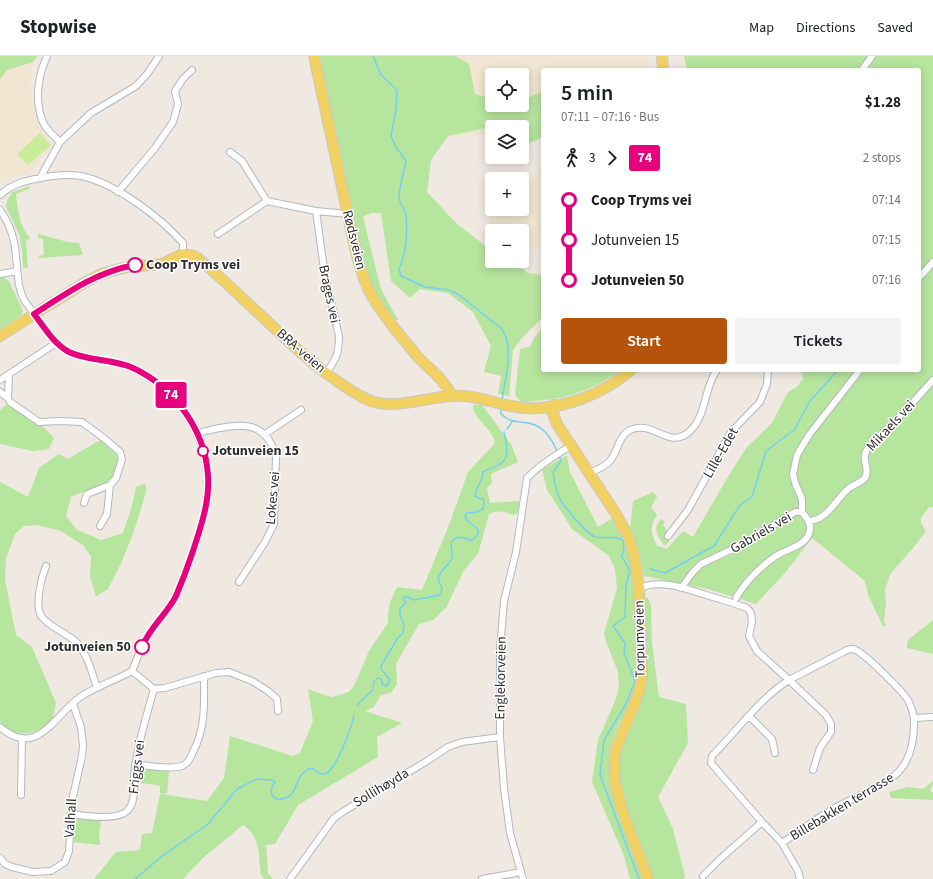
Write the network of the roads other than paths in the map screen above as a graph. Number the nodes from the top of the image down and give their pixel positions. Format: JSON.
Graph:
{"nodes":[{"id":1,"x":47,"y":56,"type":"edge"},
{"id":2,"x":159,"y":56,"type":"edge"},
{"id":3,"x":314,"y":56,"type":"edge"},
{"id":4,"x":659,"y":56,"type":"edge"},
{"id":5,"x":662,"y":56,"type":"edge"},
{"id":6,"x":872,"y":56,"type":"edge"},
{"id":7,"x":660,"y":68,"type":"edge"},
{"id":8,"x":663,"y":68,"type":"edge"},
{"id":9,"x":863,"y":68,"type":"edge"},
{"id":10,"x":192,"y":70,"type":"dead end"},
{"id":11,"x":60,"y":142,"type":"junction"},
{"id":12,"x":230,"y":152,"type":"dead end"},
{"id":13,"x":40,"y":178,"type":"junction"},
{"id":14,"x":118,"y":192,"type":"junction"},
{"id":15,"x":0,"y":195,"type":"edge"},
{"id":16,"x":268,"y":201,"type":"junction"},
{"id":17,"x":0,"y":210,"type":"edge"},
{"id":18,"x":316,"y":211,"type":"junction"},
{"id":19,"x":348,"y":214,"type":"junction"},
{"id":20,"x":218,"y":234,"type":"dead end"},
{"id":21,"x":183,"y":254,"type":"junction"},
{"id":22,"x":933,"y":262,"type":"edge"},
{"id":23,"x":17,"y":271,"type":"junction"},
{"id":24,"x":0,"y":274,"type":"edge"},
{"id":25,"x":921,"y":276,"type":"edge"},
{"id":26,"x":34,"y":314,"type":"junction"},
{"id":27,"x":0,"y":336,"type":"edge"},
{"id":28,"x":56,"y":343,"type":"junction"},
{"id":29,"x":628,"y":372,"type":"edge"},
{"id":30,"x":716,"y":372,"type":"edge"},
{"id":31,"x":768,"y":372,"type":"edge"},
{"id":32,"x":858,"y":372,"type":"edge"},
{"id":33,"x":326,"y":373,"type":"junction"},
{"id":34,"x":9,"y":374,"type":"junction"},
{"id":35,"x":0,"y":380,"type":"edge"},
{"id":36,"x":933,"y":380,"type":"edge"},
{"id":37,"x":0,"y":392,"type":"edge"},
{"id":38,"x":452,"y":396,"type":"junction"},
{"id":39,"x":8,"y":398,"type":"junction"},
{"id":40,"x":554,"y":405,"type":"junction"},
{"id":41,"x":301,"y":410,"type":"dead end"},
{"id":42,"x":197,"y":433,"type":"junction"},
{"id":43,"x":264,"y":434,"type":"junction"},
{"id":44,"x":567,"y":448,"type":"junction"},
{"id":45,"x":589,"y":473,"type":"junction"},
{"id":46,"x":110,"y":485,"type":"junction"},
{"id":47,"x":84,"y":503,"type":"dead end"},
{"id":48,"x":802,"y":512,"type":"junction"},
{"id":49,"x":810,"y":521,"type":"junction"},
{"id":50,"x":100,"y":526,"type":"dead end"},
{"id":51,"x":668,"y":536,"type":"dead end"},
{"id":52,"x":46,"y":566,"type":"dead end"},
{"id":53,"x":239,"y":582,"type":"dead end"},
{"id":54,"x":639,"y":588,"type":"junction"},
{"id":55,"x":681,"y":588,"type":"junction"},
{"id":56,"x":736,"y":598,"type":"dead end"},
{"id":57,"x":132,"y":671,"type":"junction"},
{"id":58,"x":204,"y":676,"type":"junction"},
{"id":59,"x":789,"y":680,"type":"junction"},
{"id":60,"x":97,"y":688,"type":"junction"},
{"id":61,"x":154,"y":689,"type":"junction"},
{"id":62,"x":73,"y":704,"type":"junction"},
{"id":63,"x":278,"y":711,"type":"dead end"},
{"id":64,"x":749,"y":716,"type":"junction"},
{"id":65,"x":933,"y":717,"type":"edge"},
{"id":66,"x":914,"y":718,"type":"junction"},
{"id":67,"x":0,"y":727,"type":"edge"},
{"id":68,"x":500,"y":737,"type":"junction"},
{"id":69,"x":22,"y":738,"type":"junction"},
{"id":70,"x":775,"y":753,"type":"dead end"},
{"id":71,"x":135,"y":764,"type":"junction"},
{"id":72,"x":813,"y":770,"type":"dead end"},
{"id":73,"x":21,"y":795,"type":"dead end"},
{"id":74,"x":71,"y":814,"type":"junction"},
{"id":75,"x":762,"y":822,"type":"junction"},
{"id":76,"x":782,"y":843,"type":"junction"},
{"id":77,"x":0,"y":858,"type":"edge"},
{"id":78,"x":521,"y":872,"type":"junction"},
{"id":79,"x":703,"y":876,"type":"dead end"},
{"id":80,"x":290,"y":879,"type":"edge"},
{"id":81,"x":482,"y":879,"type":"edge"},
{"id":82,"x":523,"y":879,"type":"edge"},
{"id":83,"x":648,"y":879,"type":"edge"},
{"id":84,"x":800,"y":879,"type":"edge"}],
"edges":[{"from":1,"to":11,"type":"street"},
{"from":2,"to":11,"type":"street"},
{"from":3,"to":19,"type":"main road","name":"Rødsveien"},
{"from":4,"to":7,"type":"main road"},
{"from":5,"to":8,"type":"main road"},
{"from":6,"to":9,"type":"street"},
{"from":10,"to":14,"type":"street"},
{"from":11,"to":13,"type":"street"},
{"from":12,"to":16,"type":"street"},
{"from":13,"to":14,"type":"street"},
{"from":13,"to":15,"type":"street"},
{"from":14,"to":21,"type":"street"},
{"from":16,"to":18,"type":"street"},
{"from":16,"to":20,"type":"street"},
{"from":17,"to":23,"type":"street"},
{"from":18,"to":19,"type":"street"},
{"from":18,"to":33,"type":"street","name":"Brages vei"},
{"from":19,"to":38,"type":"main road","name":"Rødsveien"},
{"from":21,"to":26,"type":"main road"},
{"from":21,"to":33,"type":"main road","name":"BRA-veien"},
{"from":22,"to":25,"type":"street"},
{"from":23,"to":24,"type":"street"},
{"from":23,"to":26,"type":"street"},
{"from":26,"to":27,"type":"main road"},
{"from":26,"to":28,"type":"street"},
{"from":28,"to":34,"type":"street"},
{"from":28,"to":42,"type":"street"},
{"from":29,"to":40,"type":"main road","name":"BRA-veien"},
{"from":30,"to":45,"type":"street"},
{"from":31,"to":51,"type":"street","name":"Lille-Edet"},
{"from":32,"to":48,"type":"street"},
{"from":33,"to":38,"type":"main road","name":"BRA-veien"},
{"from":34,"to":35,"type":"street"},
{"from":34,"to":39,"type":"street"},
{"from":36,"to":49,"type":"street","name":"Mikaels vei"},
{"from":37,"to":39,"type":"street"},
{"from":38,"to":40,"type":"main road","name":"BRA-veien"},
{"from":39,"to":46,"type":"street"},
{"from":40,"to":44,"type":"main road","name":"Torpumveien"},
{"from":41,"to":43,"type":"street"},
{"from":42,"to":43,"type":"street"},
{"from":42,"to":57,"type":"street"},
{"from":43,"to":53,"type":"street","name":"Lokes vei"},
{"from":44,"to":45,"type":"main road","name":"Torpumveien"},
{"from":44,"to":68,"type":"street","name":"Englekorveien"},
{"from":45,"to":54,"type":"main road","name":"Torpumveien"},
{"from":46,"to":47,"type":"street"},
{"from":46,"to":50,"type":"street"},
{"from":48,"to":49,"type":"street","name":"Gabriels vei"},
{"from":48,"to":55,"type":"street","name":"Gabriels vei"},
{"from":49,"to":56,"type":"street","name":"Gabriels vei"},
{"from":52,"to":60,"type":"street"},
{"from":54,"to":55,"type":"street"},
{"from":54,"to":83,"type":"main road","name":"Torpumveien"},
{"from":55,"to":59,"type":"street"},
{"from":57,"to":60,"type":"street"},
{"from":57,"to":61,"type":"street"},
{"from":58,"to":61,"type":"street"},
{"from":58,"to":63,"type":"street"},
{"from":58,"to":71,"type":"street"},
{"from":59,"to":64,"type":"street","name":"Billebakken terrasse"},
{"from":59,"to":66,"type":"street","name":"Billebakken terrasse"},
{"from":59,"to":72,"type":"street"},
{"from":60,"to":62,"type":"street"},
{"from":61,"to":71,"type":"street","name":"Friggs vei"},
{"from":62,"to":69,"type":"street"},
{"from":62,"to":74,"type":"street","name":"Valhall"},
{"from":64,"to":70,"type":"street"},
{"from":64,"to":75,"type":"street","name":"Billebakken terrasse"},
{"from":65,"to":66,"type":"street"},
{"from":66,"to":76,"type":"street","name":"Billebakken terrasse"},
{"from":67,"to":69,"type":"street"},
{"from":68,"to":78,"type":"street","name":"Englekorveien"},
{"from":68,"to":80,"type":"street","name":"Sollihøyda"},
{"from":69,"to":73,"type":"street"},
{"from":71,"to":74,"type":"street","name":"Friggs vei"},
{"from":74,"to":77,"type":"street","name":"Valhall"},
{"from":75,"to":76,"type":"street","name":"Billebakken terrasse"},
{"from":75,"to":79,"type":"street"},
{"from":76,"to":84,"type":"street"},
{"from":78,"to":81,"type":"street"},
{"from":78,"to":82,"type":"street","name":"Englekorveien"}]}
